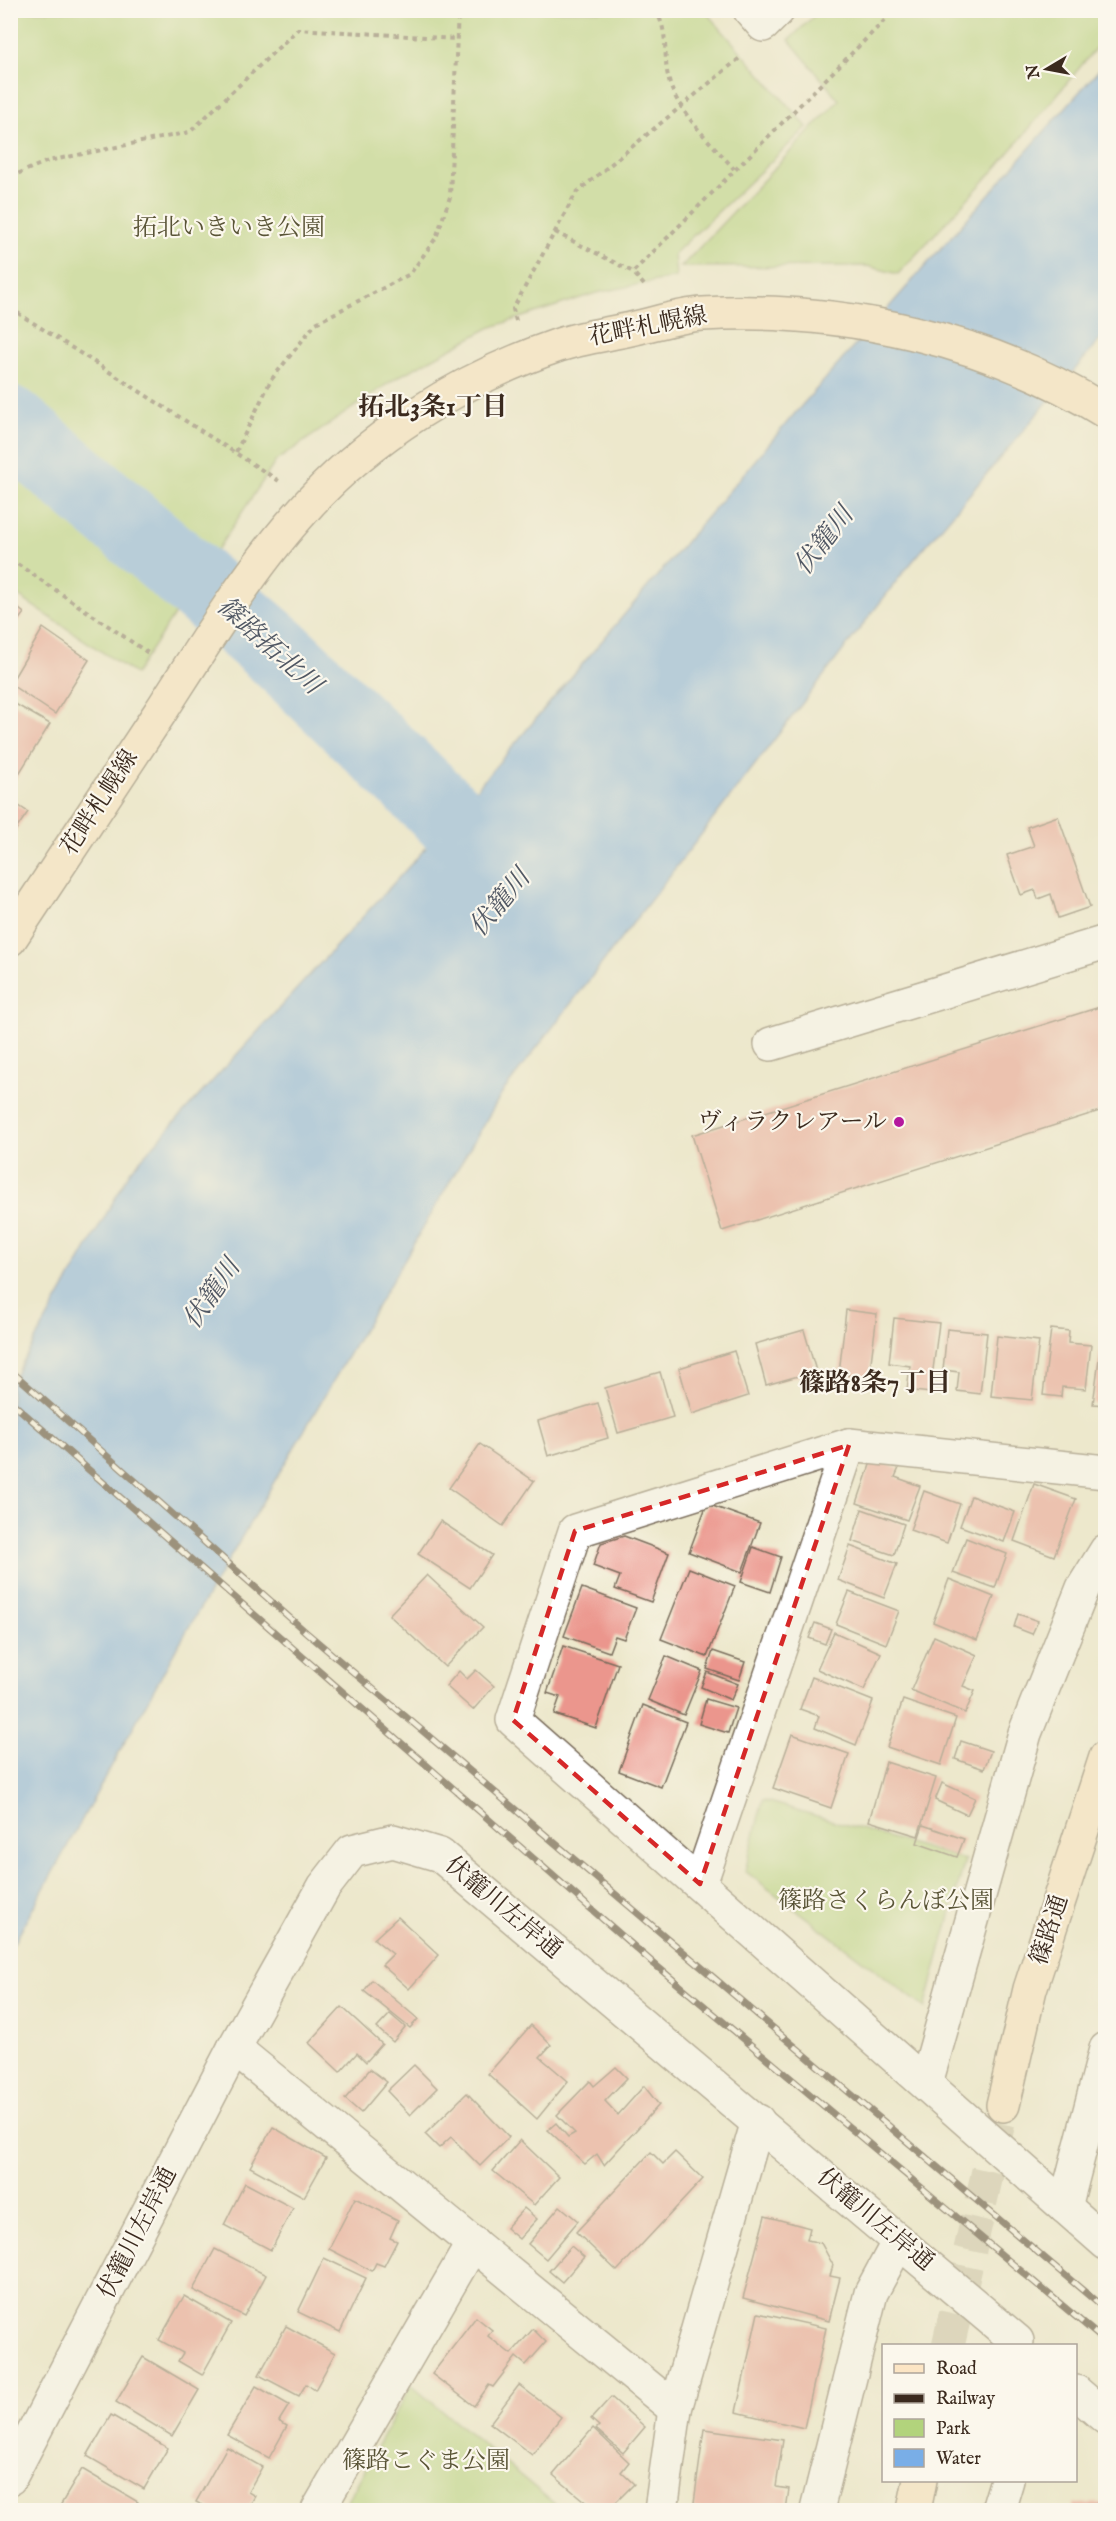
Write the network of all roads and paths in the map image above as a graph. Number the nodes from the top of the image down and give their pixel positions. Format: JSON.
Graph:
{"nodes":[{"id":1,"x":458,"y":10,"type":"edge"},
{"id":2,"x":655,"y":10,"type":"edge"},
{"id":3,"x":750,"y":10,"type":"edge"},
{"id":4,"x":778,"y":10,"type":"edge"},
{"id":5,"x":895,"y":10,"type":"edge"},
{"id":6,"x":457,"y":39,"type":"junction"},
{"id":7,"x":742,"y":56,"type":"dead end"},
{"id":8,"x":682,"y":108,"type":"junction"},
{"id":9,"x":734,"y":170,"type":"junction"},
{"id":10,"x":10,"y":177,"type":"edge"},
{"id":11,"x":555,"y":232,"type":"junction"},
{"id":12,"x":633,"y":272,"type":"junction"},
{"id":13,"x":650,"y":293,"type":"dead end"},
{"id":14,"x":10,"y":308,"type":"edge"},
{"id":15,"x":518,"y":328,"type":"dead end"},
{"id":16,"x":1106,"y":412,"type":"edge"},
{"id":17,"x":236,"y":452,"type":"junction"},
{"id":18,"x":298,"y":515,"type":"junction"},
{"id":19,"x":10,"y":559,"type":"edge"},
{"id":20,"x":174,"y":665,"type":"junction"},
{"id":21,"x":10,"y":939,"type":"edge"},
{"id":22,"x":1106,"y":942,"type":"edge"},
{"id":23,"x":771,"y":1044,"type":"dead end"},
{"id":24,"x":849,"y":1445,"type":"junction"},
{"id":25,"x":1106,"y":1472,"type":"edge"},
{"id":26,"x":1106,"y":1551,"type":"edge"},
{"id":27,"x":1106,"y":1757,"type":"edge"},
{"id":28,"x":700,"y":1884,"type":"junction"},
{"id":29,"x":234,"y":2048,"type":"junction"},
{"id":30,"x":1106,"y":2049,"type":"edge"},
{"id":31,"x":926,"y":2083,"type":"junction"},
{"id":32,"x":1003,"y":2105,"type":"tunnel mouth"},
{"id":33,"x":758,"y":2121,"type":"junction"},
{"id":34,"x":1065,"y":2207,"type":"junction"},
{"id":35,"x":899,"y":2241,"type":"junction"},
{"id":36,"x":1106,"y":2242,"type":"edge"},
{"id":37,"x":473,"y":2243,"type":"junction"},
{"id":38,"x":1020,"y":2343,"type":"edge"},
{"id":39,"x":1077,"y":2392,"type":"edge"},
{"id":40,"x":675,"y":2409,"type":"junction"},
{"id":41,"x":1106,"y":2418,"type":"edge"},
{"id":42,"x":10,"y":2478,"type":"edge"},
{"id":43,"x":920,"y":2482,"type":"edge"},
{"id":44,"x":1007,"y":2482,"type":"edge"},
{"id":45,"x":318,"y":2511,"type":"edge"},
{"id":46,"x":661,"y":2511,"type":"edge"},
{"id":47,"x":817,"y":2511,"type":"edge"},
{"id":48,"x":914,"y":2511,"type":"edge"},
{"id":49,"x":998,"y":2511,"type":"edge"}],
"edges":[{"from":1,"to":6,"type":"path"},
{"from":2,"to":8,"type":"path"},
{"from":3,"to":4,"type":"street"},
{"from":5,"to":9,"type":"path"},
{"from":6,"to":10,"type":"path"},
{"from":6,"to":17,"type":"path"},
{"from":7,"to":8,"type":"path"},
{"from":8,"to":9,"type":"path"},
{"from":8,"to":11,"type":"path"},
{"from":9,"to":12,"type":"path"},
{"from":11,"to":12,"type":"path"},
{"from":11,"to":15,"type":"path"},
{"from":12,"to":13,"type":"path"},
{"from":14,"to":17,"type":"path"},
{"from":16,"to":18,"type":"main road","name":"花畔札幌線"},
{"from":17,"to":18,"type":"path"},
{"from":18,"to":20,"type":"main road","name":"花畔札幌線"},
{"from":19,"to":20,"type":"path"},
{"from":20,"to":21,"type":"main road","name":"花畔札幌線"},
{"from":22,"to":23,"type":"street"},
{"from":24,"to":25,"type":"street"},
{"from":24,"to":28,"type":"street"},
{"from":24,"to":28,"type":"street"},
{"from":26,"to":31,"type":"street"},
{"from":27,"to":32,"type":"main road","name":"篠路通"},
{"from":28,"to":31,"type":"street"},
{"from":29,"to":33,"type":"street","name":"伏籠川左岸通"},
{"from":29,"to":37,"type":"street"},
{"from":29,"to":42,"type":"street","name":"伏籠川左岸通"},
{"from":30,"to":34,"type":"street"},
{"from":31,"to":34,"type":"street"},
{"from":33,"to":35,"type":"street","name":"伏籠川左岸通"},
{"from":33,"to":40,"type":"street"},
{"from":34,"to":36,"type":"street"},
{"from":35,"to":38,"type":"street","name":"伏籠川左岸通"},
{"from":35,"to":47,"type":"street"},
{"from":37,"to":40,"type":"street"},
{"from":37,"to":45,"type":"street"},
{"from":39,"to":41,"type":"street"},
{"from":40,"to":46,"type":"street"},
{"from":43,"to":48,"type":"main road"},
{"from":44,"to":49,"type":"street"}]}
